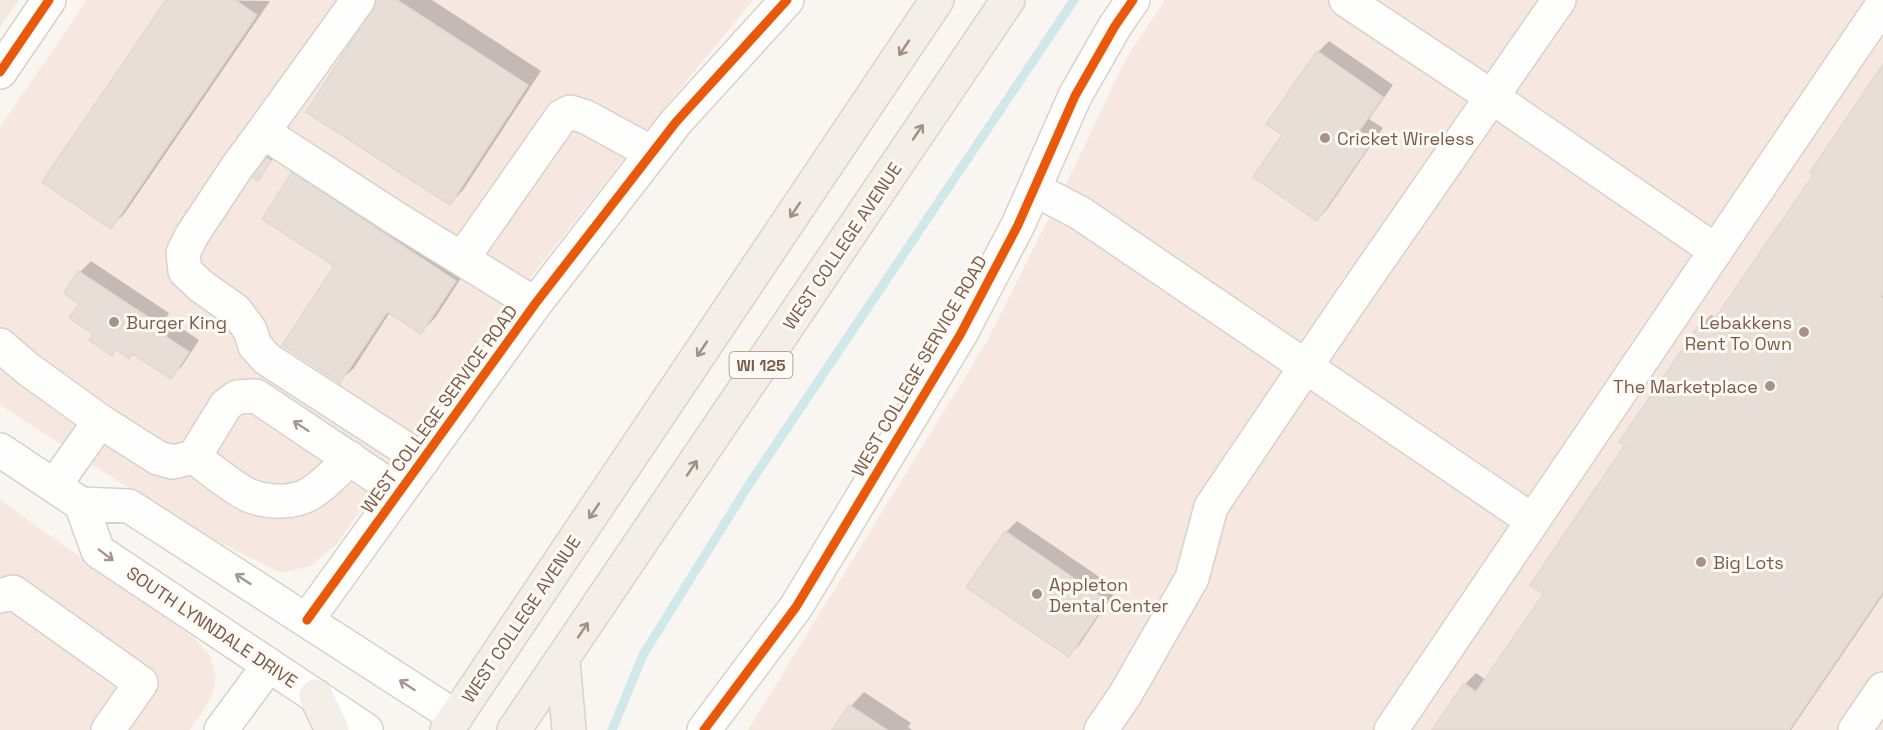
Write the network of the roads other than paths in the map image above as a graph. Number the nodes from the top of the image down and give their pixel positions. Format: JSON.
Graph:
{"nodes":[{"id":1,"x":49,"y":0,"type":"edge"},
{"id":2,"x":358,"y":0,"type":"edge"},
{"id":3,"x":787,"y":0,"type":"edge"},
{"id":4,"x":937,"y":0,"type":"edge"},
{"id":5,"x":1008,"y":0,"type":"edge"},
{"id":6,"x":1133,"y":0,"type":"edge"},
{"id":7,"x":1346,"y":0,"type":"edge"},
{"id":8,"x":1559,"y":0,"type":"edge"},
{"id":9,"x":1883,"y":4,"type":"edge"},
{"id":10,"x":0,"y":72,"type":"edge"},
{"id":11,"x":1492,"y":97,"type":"junction"},
{"id":12,"x":264,"y":132,"type":"junction"},
{"id":13,"x":652,"y":153,"type":"junction"},
{"id":14,"x":1034,"y":189,"type":"junction"},
{"id":15,"x":1716,"y":251,"type":"junction"},
{"id":16,"x":462,"y":259,"type":"junction"},
{"id":17,"x":535,"y":304,"type":"junction"},
{"id":18,"x":0,"y":345,"type":"edge"},
{"id":19,"x":1306,"y":365,"type":"junction"},
{"id":20,"x":100,"y":421,"type":"junction"},
{"id":21,"x":0,"y":450,"type":"edge"},
{"id":22,"x":194,"y":457,"type":"junction"},
{"id":23,"x":350,"y":458,"type":"junction"},
{"id":24,"x":423,"y":460,"type":"junction"},
{"id":25,"x":54,"y":486,"type":"junction"},
{"id":26,"x":399,"y":492,"type":"junction"},
{"id":27,"x":81,"y":504,"type":"junction"},
{"id":28,"x":1533,"y":520,"type":"junction"},
{"id":29,"x":0,"y":596,"type":"edge"},
{"id":30,"x":307,"y":620,"type":"junction"},
{"id":31,"x":563,"y":660,"type":"junction"},
{"id":32,"x":269,"y":665,"type":"junction"},
{"id":33,"x":1883,"y":688,"type":"edge"},
{"id":34,"x":316,"y":696,"type":"junction"},
{"id":35,"x":459,"y":726,"type":"edge"},
{"id":36,"x":108,"y":730,"type":"edge"},
{"id":37,"x":221,"y":730,"type":"edge"},
{"id":38,"x":332,"y":730,"type":"edge"},
{"id":39,"x":366,"y":730,"type":"edge"},
{"id":40,"x":514,"y":730,"type":"edge"},
{"id":41,"x":569,"y":730,"type":"edge"},
{"id":42,"x":704,"y":730,"type":"edge"},
{"id":43,"x":1101,"y":730,"type":"edge"},
{"id":44,"x":1391,"y":730,"type":"edge"},
{"id":45,"x":1855,"y":730,"type":"edge"}],
"edges":[{"from":1,"to":10,"type":"street"},
{"from":2,"to":12,"type":"street"},
{"from":3,"to":13,"type":"street","name":"WEST COLLEGE SERVICE ROAD"},
{"from":4,"to":35,"type":"main road","name":"WEST COLLEGE AVENUE","number":"WI 125","one_way":true},
{"from":31,"to":5,"type":"main road","name":"WEST COLLEGE AVENUE","number":"WI 125","one_way":true},
{"from":6,"to":14,"type":"street","name":"WEST COLLEGE SERVICE ROAD"},
{"from":7,"to":11,"type":"street"},
{"from":8,"to":11,"type":"street"},
{"from":9,"to":15,"type":"street"},
{"from":11,"to":15,"type":"street"},
{"from":11,"to":19,"type":"street"},
{"from":12,"to":16,"type":"street"},
{"from":12,"to":24,"type":"street"},
{"from":13,"to":16,"type":"street"},
{"from":13,"to":17,"type":"street","name":"WEST COLLEGE SERVICE ROAD"},
{"from":14,"to":19,"type":"street"},
{"from":14,"to":42,"type":"street","name":"WEST COLLEGE SERVICE ROAD"},
{"from":15,"to":28,"type":"street"},
{"from":16,"to":17,"type":"street"},
{"from":17,"to":24,"type":"street","name":"WEST COLLEGE SERVICE ROAD"},
{"from":18,"to":20,"type":"street"},
{"from":19,"to":28,"type":"street"},
{"from":19,"to":43,"type":"street"},
{"from":20,"to":22,"type":"street"},
{"from":20,"to":25,"type":"street"},
{"from":21,"to":25,"type":"street"},
{"from":22,"to":23,"type":"street"},
{"from":23,"to":22,"type":"street","one_way":true},
{"from":23,"to":26,"type":"street"},
{"from":24,"to":26,"type":"street","name":"WEST COLLEGE SERVICE ROAD"},
{"from":25,"to":27,"type":"street"},
{"from":26,"to":30,"type":"street","name":"WEST COLLEGE SERVICE ROAD"},
{"from":30,"to":27,"type":"street","one_way":true},
{"from":27,"to":32,"type":"street","name":"SOUTH LYNNDALE DRIVE","one_way":true},
{"from":28,"to":44,"type":"street"},
{"from":29,"to":36,"type":"street"},
{"from":35,"to":30,"type":"street","one_way":true},
{"from":31,"to":40,"type":"main road","name":"WEST COLLEGE AVENUE","number":"WI 125"},
{"from":31,"to":41,"type":"main road"},
{"from":32,"to":34,"type":"street","name":"SOUTH LYNNDALE DRIVE"},
{"from":32,"to":37,"type":"street"},
{"from":33,"to":45,"type":"street"},
{"from":34,"to":38,"type":"main road"},
{"from":34,"to":39,"type":"street","name":"SOUTH LYNNDALE DRIVE"}]}
